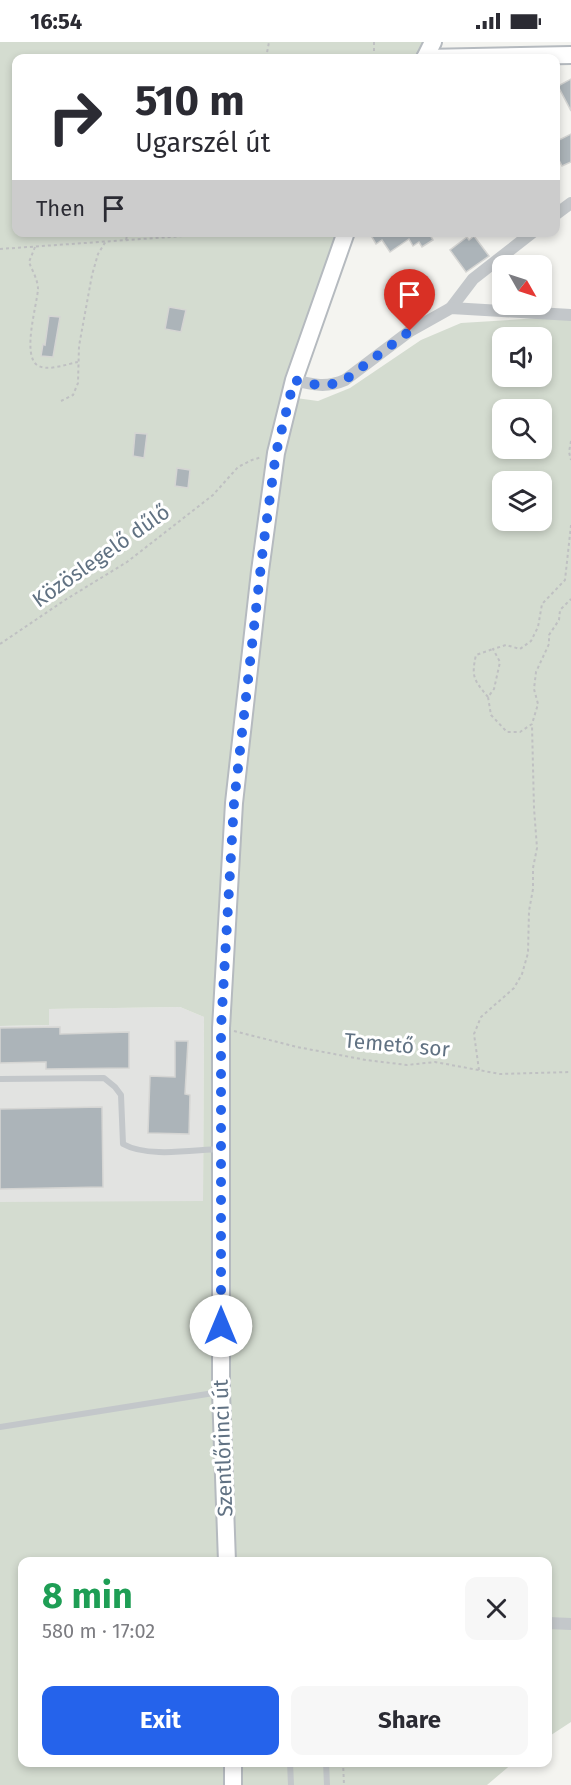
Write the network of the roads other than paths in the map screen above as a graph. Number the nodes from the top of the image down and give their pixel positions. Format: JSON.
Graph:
{"nodes":[{"id":1,"x":344,"y":237,"type":"edge"},
{"id":2,"x":527,"y":237,"type":"edge"},
{"id":3,"x":451,"y":308,"type":"junction"},
{"id":4,"x":571,"y":315,"type":"edge"},
{"id":5,"x":294,"y":380,"type":"junction"},
{"id":6,"x":0,"y":1079,"type":"edge"},
{"id":7,"x":221,"y":1149,"type":"junction"},
{"id":8,"x":221,"y":1392,"type":"junction"},
{"id":9,"x":0,"y":1426,"type":"edge"},
{"id":10,"x":227,"y":1557,"type":"edge"},
{"id":11,"x":552,"y":1623,"type":"edge"},
{"id":12,"x":571,"y":1624,"type":"edge"},
{"id":13,"x":233,"y":1767,"type":"edge"},
{"id":14,"x":290,"y":1767,"type":"edge"},
{"id":15,"x":326,"y":1767,"type":"edge"},
{"id":16,"x":233,"y":1785,"type":"edge"},
{"id":17,"x":291,"y":1785,"type":"edge"},
{"id":18,"x":327,"y":1785,"type":"edge"}],
"edges":[{"from":1,"to":5,"type":"main road","name":"Szentlőrinci út"},
{"from":2,"to":3,"type":"street"},
{"from":3,"to":4,"type":"street"},
{"from":3,"to":5,"type":"street"},
{"from":5,"to":7,"type":"main road","name":"Szentlőrinci út"},
{"from":6,"to":7,"type":"lane"},
{"from":7,"to":8,"type":"main road","name":"Szentlőrinci út"},
{"from":8,"to":9,"type":"lane"},
{"from":8,"to":10,"type":"main road","name":"Szentlőrinci út"},
{"from":11,"to":12,"type":"street"},
{"from":13,"to":16,"type":"main road"},
{"from":14,"to":17,"type":"lane"},
{"from":15,"to":18,"type":"lane"}]}
